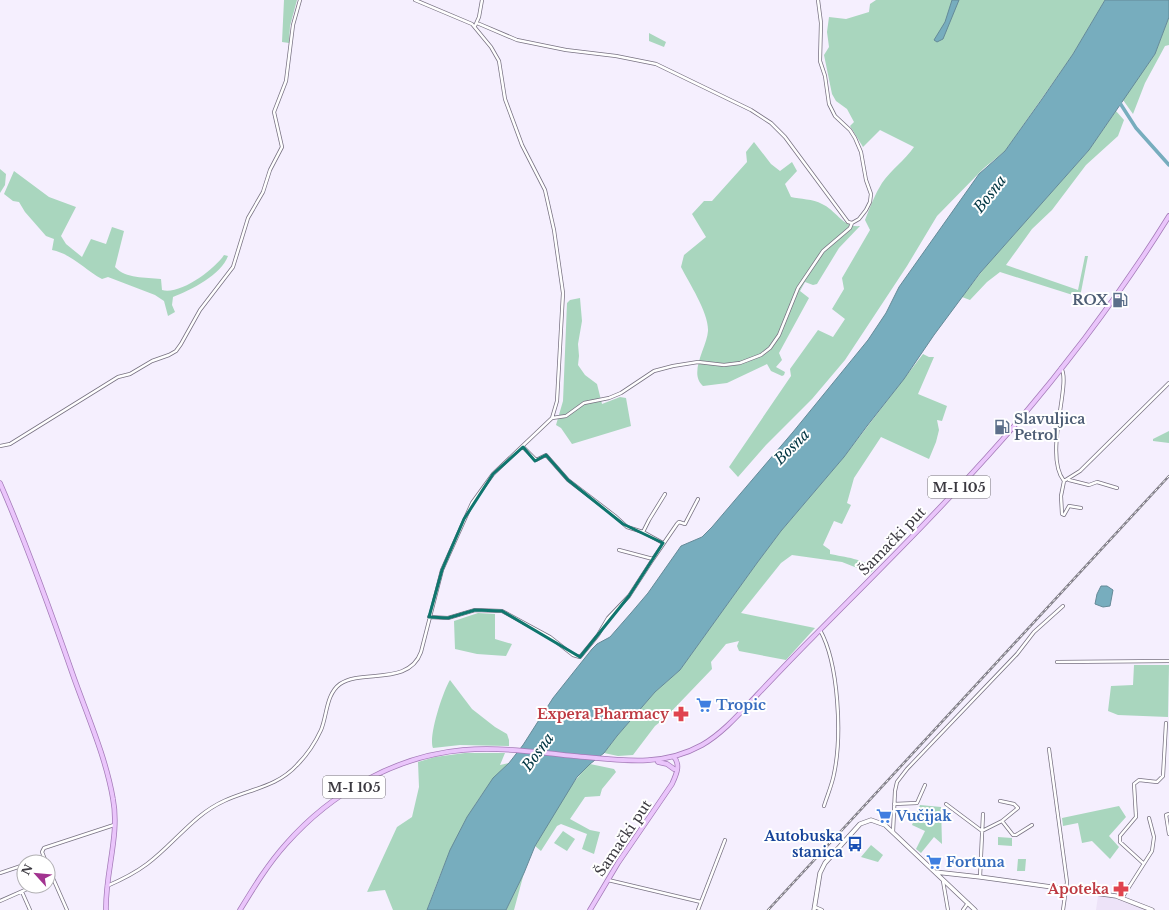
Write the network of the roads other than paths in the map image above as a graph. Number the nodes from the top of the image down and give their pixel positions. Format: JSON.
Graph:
{"nodes":[{"id":1,"x":300,"y":0,"type":"edge"},
{"id":2,"x":415,"y":0,"type":"edge"},
{"id":3,"x":482,"y":0,"type":"edge"},
{"id":4,"x":818,"y":0,"type":"edge"},
{"id":5,"x":477,"y":23,"type":"junction"},
{"id":6,"x":474,"y":26,"type":"junction"},
{"id":7,"x":1169,"y":216,"type":"edge"},
{"id":8,"x":852,"y":223,"type":"junction"},
{"id":9,"x":1061,"y":368,"type":"junction"},
{"id":10,"x":1169,"y":383,"type":"edge"},
{"id":11,"x":552,"y":418,"type":"junction"},
{"id":12,"x":0,"y":446,"type":"edge"},
{"id":13,"x":523,"y":447,"type":"junction"},
{"id":14,"x":1068,"y":480,"type":"junction"},
{"id":15,"x":1064,"y":482,"type":"junction"},
{"id":16,"x":0,"y":483,"type":"edge"},
{"id":17,"x":1117,"y":488,"type":"dead end"},
{"id":18,"x":665,"y":494,"type":"dead end"},
{"id":19,"x":698,"y":499,"type":"dead end"},
{"id":20,"x":1081,"y":508,"type":"dead end"},
{"id":21,"x":643,"y":532,"type":"junction"},
{"id":22,"x":663,"y":543,"type":"junction"},
{"id":23,"x":619,"y":550,"type":"dead end"},
{"id":24,"x":653,"y":559,"type":"junction"},
{"id":25,"x":1063,"y":606,"type":"dead end"},
{"id":26,"x":429,"y":617,"type":"junction"},
{"id":27,"x":820,"y":630,"type":"junction"},
{"id":28,"x":1169,"y":661,"type":"edge"},
{"id":29,"x":1057,"y":662,"type":"dead end"},
{"id":30,"x":1166,"y":723,"type":"dead end"},
{"id":31,"x":1049,"y":749,"type":"dead end"},
{"id":32,"x":674,"y":757,"type":"junction"},
{"id":33,"x":653,"y":761,"type":"junction"},
{"id":34,"x":674,"y":769,"type":"junction"},
{"id":35,"x":675,"y":778,"type":"junction"},
{"id":36,"x":925,"y":785,"type":"dead end"},
{"id":37,"x":1000,"y":801,"type":"dead end"},
{"id":38,"x":894,"y":804,"type":"junction"},
{"id":39,"x":946,"y":804,"type":"dead end"},
{"id":40,"x":824,"y":806,"type":"dead end"},
{"id":41,"x":983,"y":814,"type":"dead end"},
{"id":42,"x":1169,"y":814,"type":"edge"},
{"id":43,"x":1149,"y":818,"type":"dead end"},
{"id":44,"x":1002,"y":821,"type":"junction"},
{"id":45,"x":114,"y":825,"type":"junction"},
{"id":46,"x":1032,"y":825,"type":"dead end"},
{"id":47,"x":982,"y":832,"type":"junction"},
{"id":48,"x":893,"y":833,"type":"junction"},
{"id":49,"x":1169,"y":834,"type":"edge"},
{"id":50,"x":725,"y":840,"type":"dead end"},
{"id":51,"x":43,"y":854,"type":"edge"},
{"id":52,"x":1143,"y":863,"type":"junction"},
{"id":53,"x":16,"y":868,"type":"edge"},
{"id":54,"x":935,"y":872,"type":"junction"},
{"id":55,"x":0,"y":873,"type":"edge"},
{"id":56,"x":980,"y":877,"type":"junction"},
{"id":57,"x":608,"y":880,"type":"junction"},
{"id":58,"x":943,"y":880,"type":"junction"},
{"id":59,"x":56,"y":885,"type":"edge"},
{"id":60,"x":107,"y":886,"type":"junction"},
{"id":61,"x":1067,"y":889,"type":"junction"},
{"id":62,"x":18,"y":894,"type":"edge"},
{"id":63,"x":23,"y":894,"type":"edge"},
{"id":64,"x":1122,"y":898,"type":"junction"},
{"id":65,"x":0,"y":902,"type":"edge"},
{"id":66,"x":701,"y":902,"type":"junction"},
{"id":67,"x":968,"y":903,"type":"junction"},
{"id":68,"x":814,"y":909,"type":"edge"},
{"id":69,"x":30,"y":910,"type":"edge"},
{"id":70,"x":67,"y":910,"type":"edge"},
{"id":71,"x":106,"y":910,"type":"edge"},
{"id":72,"x":240,"y":910,"type":"edge"},
{"id":73,"x":590,"y":910,"type":"edge"},
{"id":74,"x":698,"y":910,"type":"edge"},
{"id":75,"x":822,"y":910,"type":"edge"},
{"id":76,"x":948,"y":910,"type":"edge"},
{"id":77,"x":963,"y":910,"type":"edge"},
{"id":78,"x":975,"y":910,"type":"edge"},
{"id":79,"x":1063,"y":910,"type":"edge"},
{"id":80,"x":1152,"y":910,"type":"edge"}],
"edges":[{"from":1,"to":12,"type":"street"},
{"from":2,"to":6,"type":"street"},
{"from":3,"to":5,"type":"street"},
{"from":4,"to":8,"type":"street"},
{"from":5,"to":6,"type":"street"},
{"from":5,"to":8,"type":"street"},
{"from":6,"to":11,"type":"street"},
{"from":7,"to":9,"type":"main road","name":"Šamački put","number":"M-I 105"},
{"from":8,"to":11,"type":"street"},
{"from":9,"to":15,"type":"street"},
{"from":9,"to":27,"type":"main road","name":"Šamački put","number":"M-I 105"},
{"from":10,"to":14,"type":"street"},
{"from":11,"to":13,"type":"street"},
{"from":13,"to":21,"type":"street"},
{"from":13,"to":26,"type":"street"},
{"from":14,"to":15,"type":"street"},
{"from":14,"to":17,"type":"street"},
{"from":15,"to":20,"type":"street"},
{"from":16,"to":45,"type":"main road"},
{"from":18,"to":21,"type":"street"},
{"from":19,"to":22,"type":"street"},
{"from":21,"to":22,"type":"street"},
{"from":22,"to":24,"type":"street"},
{"from":23,"to":24,"type":"street"},
{"from":24,"to":26,"type":"street"},
{"from":25,"to":38,"type":"street"},
{"from":26,"to":60,"type":"street"},
{"from":27,"to":32,"type":"main road","name":"Šamački put","number":"M-I 105"},
{"from":27,"to":40,"type":"street"},
{"from":28,"to":29,"type":"street"},
{"from":30,"to":52,"type":"street"},
{"from":31,"to":61,"type":"street"},
{"from":32,"to":33,"type":"main road","number":"M-I 105"},
{"from":32,"to":34,"type":"main road"},
{"from":32,"to":35,"type":"main road"},
{"from":33,"to":34,"type":"main road"},
{"from":33,"to":72,"type":"main road","number":"M-I 105"},
{"from":34,"to":35,"type":"main road"},
{"from":35,"to":57,"type":"main road","name":"Šamački put"},
{"from":36,"to":38,"type":"street"},
{"from":37,"to":44,"type":"street"},
{"from":38,"to":48,"type":"street"},
{"from":39,"to":47,"type":"street"},
{"from":41,"to":47,"type":"street"},
{"from":42,"to":49,"type":"street"},
{"from":43,"to":52,"type":"street"},
{"from":44,"to":46,"type":"street"},
{"from":44,"to":47,"type":"street"},
{"from":45,"to":51,"type":"street"},
{"from":45,"to":60,"type":"main road"},
{"from":47,"to":56,"type":"street"},
{"from":48,"to":54,"type":"street"},
{"from":48,"to":68,"type":"street"},
{"from":50,"to":66,"type":"street"},
{"from":52,"to":64,"type":"street"},
{"from":53,"to":55,"type":"street"},
{"from":54,"to":56,"type":"street"},
{"from":54,"to":58,"type":"street"},
{"from":56,"to":61,"type":"street"},
{"from":57,"to":66,"type":"street"},
{"from":57,"to":73,"type":"main road","name":"Šamački put"},
{"from":58,"to":67,"type":"street"},
{"from":58,"to":76,"type":"street"},
{"from":59,"to":70,"type":"street"},
{"from":60,"to":71,"type":"main road"},
{"from":61,"to":64,"type":"street"},
{"from":61,"to":79,"type":"street"},
{"from":62,"to":65,"type":"street"},
{"from":63,"to":69,"type":"street"},
{"from":64,"to":80,"type":"street"},
{"from":66,"to":74,"type":"street"},
{"from":67,"to":77,"type":"street"},
{"from":67,"to":78,"type":"street"},
{"from":68,"to":75,"type":"street"}]}
